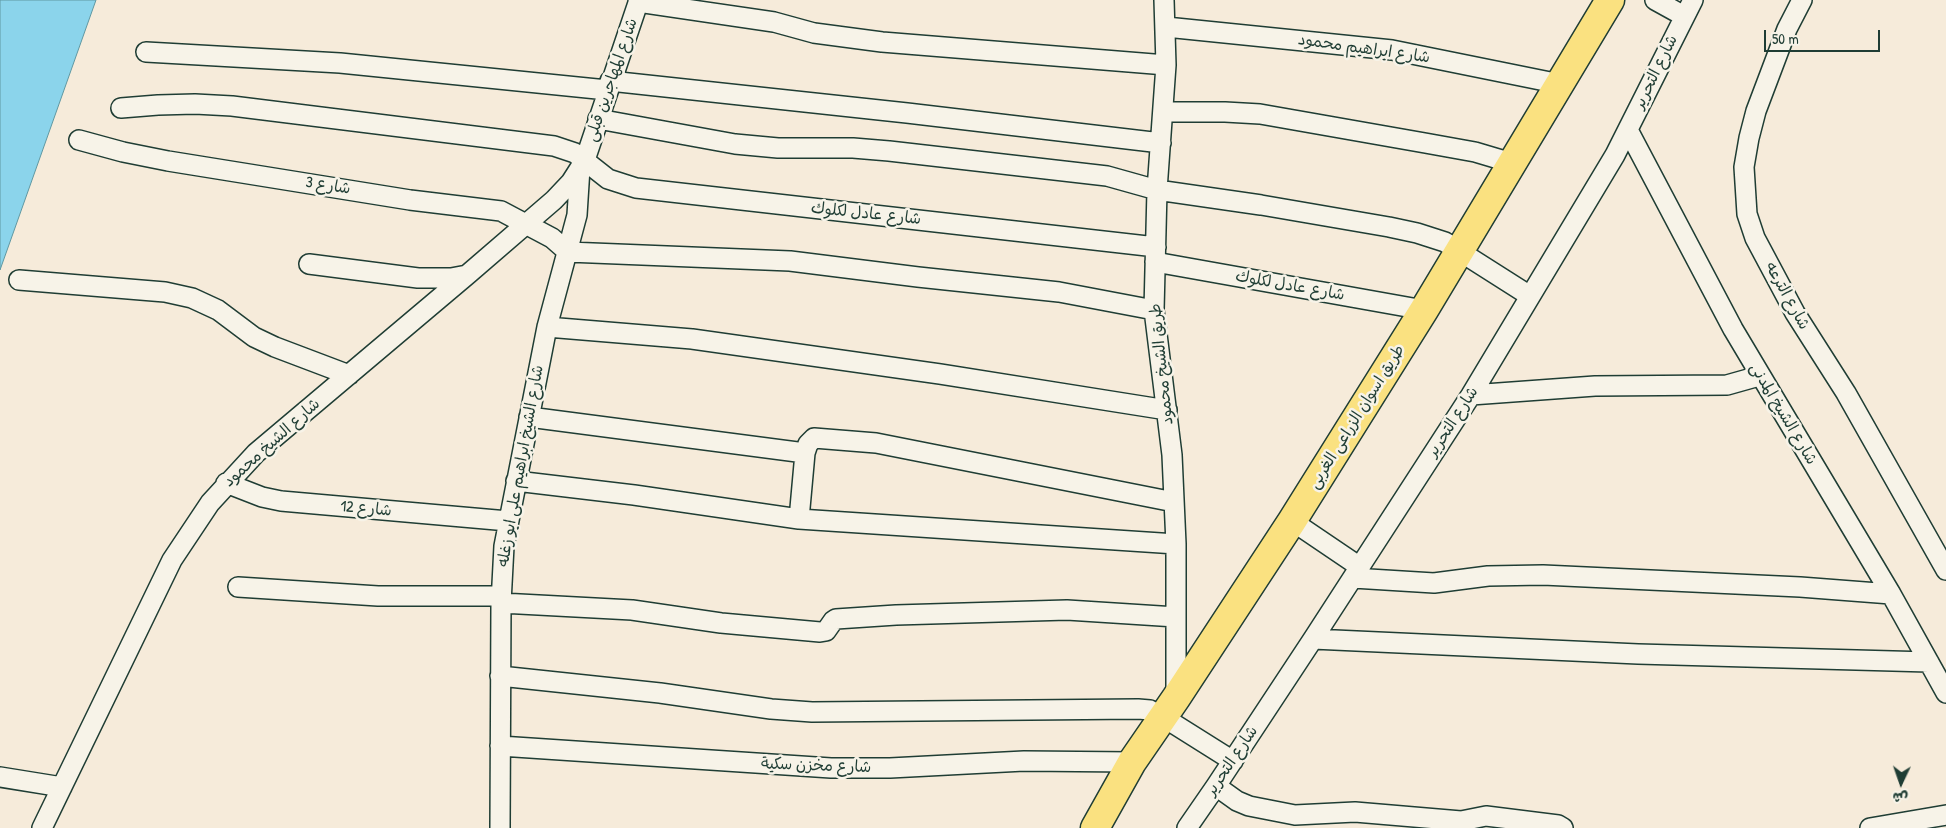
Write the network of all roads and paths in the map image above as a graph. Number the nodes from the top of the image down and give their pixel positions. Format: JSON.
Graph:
{"nodes":[{"id":1,"x":1164,"y":0,"type":"edge"},
{"id":2,"x":1610,"y":0,"type":"edge"},
{"id":3,"x":1655,"y":0,"type":"edge"},
{"id":4,"x":1802,"y":0,"type":"edge"},
{"id":5,"x":638,"y":1,"type":"edge"},
{"id":6,"x":1689,"y":8,"type":"edge"},
{"id":7,"x":1166,"y":27,"type":"junction"},
{"id":8,"x":146,"y":52,"type":"dead end"},
{"id":9,"x":1166,"y":65,"type":"junction"},
{"id":10,"x":1560,"y":84,"type":"junction"},
{"id":11,"x":609,"y":86,"type":"junction"},
{"id":12,"x":121,"y":108,"type":"dead end"},
{"id":13,"x":1163,"y":112,"type":"junction"},
{"id":14,"x":598,"y":119,"type":"junction"},
{"id":15,"x":1628,"y":130,"type":"junction"},
{"id":16,"x":78,"y":140,"type":"dead end"},
{"id":17,"x":1160,"y":143,"type":"junction"},
{"id":18,"x":1512,"y":163,"type":"junction"},
{"id":19,"x":583,"y":164,"type":"junction"},
{"id":20,"x":1157,"y":190,"type":"junction"},
{"id":21,"x":525,"y":225,"type":"junction"},
{"id":22,"x":1460,"y":250,"type":"junction"},
{"id":23,"x":568,"y":252,"type":"junction"},
{"id":24,"x":1155,"y":254,"type":"junction"},
{"id":25,"x":309,"y":264,"type":"dead end"},
{"id":26,"x":467,"y":276,"type":"junction"},
{"id":27,"x":19,"y":280,"type":"dead end"},
{"id":28,"x":1530,"y":296,"type":"junction"},
{"id":29,"x":1154,"y":310,"type":"junction"},
{"id":30,"x":1424,"y":310,"type":"junction"},
{"id":31,"x":547,"y":327,"type":"junction"},
{"id":32,"x":349,"y":375,"type":"junction"},
{"id":33,"x":1759,"y":376,"type":"junction"},
{"id":34,"x":1471,"y":395,"type":"junction"},
{"id":35,"x":1167,"y":410,"type":"junction"},
{"id":36,"x":529,"y":417,"type":"junction"},
{"id":37,"x":805,"y":452,"type":"junction"},
{"id":38,"x":516,"y":480,"type":"junction"},
{"id":39,"x":226,"y":483,"type":"junction"},
{"id":40,"x":1174,"y":502,"type":"junction"},
{"id":41,"x":799,"y":519,"type":"junction"},
{"id":42,"x":508,"y":521,"type":"junction"},
{"id":43,"x":1292,"y":521,"type":"junction"},
{"id":44,"x":1176,"y":544,"type":"junction"},
{"id":45,"x":1946,"y":570,"type":"edge"},
{"id":46,"x":1356,"y":572,"type":"junction"},
{"id":47,"x":238,"y":587,"type":"dead end"},
{"id":48,"x":1891,"y":594,"type":"junction"},
{"id":49,"x":501,"y":600,"type":"junction"},
{"id":50,"x":1176,"y":617,"type":"junction"},
{"id":51,"x":1313,"y":639,"type":"junction"},
{"id":52,"x":1929,"y":662,"type":"junction"},
{"id":53,"x":500,"y":676,"type":"junction"},
{"id":54,"x":1946,"y":693,"type":"edge"},
{"id":55,"x":1170,"y":707,"type":"junction"},
{"id":56,"x":500,"y":746,"type":"junction"},
{"id":57,"x":1233,"y":761,"type":"junction"},
{"id":58,"x":1132,"y":762,"type":"junction"},
{"id":59,"x":0,"y":777,"type":"edge"},
{"id":60,"x":1216,"y":786,"type":"junction"},
{"id":61,"x":62,"y":787,"type":"junction"},
{"id":62,"x":1946,"y":815,"type":"edge"},
{"id":63,"x":1295,"y":821,"type":"edge"},
{"id":64,"x":42,"y":828,"type":"edge"},
{"id":65,"x":500,"y":828,"type":"edge"},
{"id":66,"x":1095,"y":828,"type":"edge"},
{"id":67,"x":1186,"y":828,"type":"edge"},
{"id":68,"x":1562,"y":828,"type":"edge"},
{"id":69,"x":1870,"y":828,"type":"edge"}],
"edges":[{"from":1,"to":7,"type":"street","name":"طريق الشيخ محمود"},
{"from":2,"to":10,"type":"main road","name":"طريق اسوان الزراعى الغربى"},
{"from":3,"to":6,"type":"street"},
{"from":4,"to":45,"type":"street","name":"شارع الترعه"},
{"from":5,"to":9,"type":"street"},
{"from":5,"to":11,"type":"street","name":"شارع المهاجرين قبلى"},
{"from":6,"to":15,"type":"street","name":"شارع التحرير"},
{"from":7,"to":9,"type":"street","name":"طريق الشيخ محمود"},
{"from":7,"to":10,"type":"street","name":"شارع ابراهيم محمود"},
{"from":8,"to":11,"type":"street"},
{"from":9,"to":13,"type":"street","name":"طريق الشيخ محمود"},
{"from":10,"to":18,"type":"main road","name":"طريق اسوان الزراعى الغربى"},
{"from":11,"to":14,"type":"street","name":"شارع المهاجرين قبلى"},
{"from":11,"to":17,"type":"street"},
{"from":12,"to":19,"type":"street","name":"شارع عادل لكلوك"},
{"from":13,"to":17,"type":"street","name":"طريق الشيخ محمود"},
{"from":13,"to":18,"type":"street"},
{"from":14,"to":19,"type":"street","name":"شارع المهاجرين قبلى"},
{"from":14,"to":20,"type":"street"},
{"from":15,"to":28,"type":"street","name":"شارع التحرير"},
{"from":15,"to":33,"type":"street","name":"شارع الشيخ المدنى"},
{"from":16,"to":21,"type":"street","name":"شارع 3"},
{"from":17,"to":20,"type":"street","name":"طريق الشيخ محمود"},
{"from":18,"to":22,"type":"main road","name":"طريق اسوان الزراعى الغربى"},
{"from":19,"to":21,"type":"street","name":"شارع الشيخ محمود"},
{"from":19,"to":23,"type":"street","name":"شارع الشيخ ابراهيم على ابو زغله"},
{"from":19,"to":24,"type":"street","name":"شارع عادل لكلوك"},
{"from":20,"to":22,"type":"street"},
{"from":20,"to":24,"type":"street","name":"طريق الشيخ محمود"},
{"from":21,"to":23,"type":"street","name":"شارع 3"},
{"from":21,"to":26,"type":"street","name":"شارع الشيخ محمود"},
{"from":22,"to":28,"type":"street"},
{"from":22,"to":30,"type":"main road","name":"طريق اسوان الزراعى الغربى"},
{"from":23,"to":29,"type":"street"},
{"from":23,"to":31,"type":"street","name":"شارع الشيخ ابراهيم على ابو زغله"},
{"from":24,"to":29,"type":"street","name":"طريق الشيخ محمود"},
{"from":24,"to":30,"type":"street","name":"شارع عادل لكلوك"},
{"from":25,"to":26,"type":"street"},
{"from":26,"to":32,"type":"street","name":"شارع الشيخ محمود"},
{"from":27,"to":32,"type":"street"},
{"from":28,"to":34,"type":"street","name":"شارع التحرير"},
{"from":29,"to":35,"type":"street","name":"طريق الشيخ محمود"},
{"from":30,"to":43,"type":"main road","name":"طريق اسوان الزراعى الغربى"},
{"from":31,"to":35,"type":"street"},
{"from":31,"to":36,"type":"street","name":"شارع الشيخ ابراهيم على ابو زغله"},
{"from":32,"to":39,"type":"street","name":"شارع الشيخ محمود"},
{"from":33,"to":34,"type":"street"},
{"from":33,"to":48,"type":"street","name":"شارع الشيخ المدنى"},
{"from":34,"to":46,"type":"street","name":"شارع التحرير"},
{"from":35,"to":40,"type":"street","name":"طريق الشيخ محمود"},
{"from":36,"to":37,"type":"street"},
{"from":36,"to":38,"type":"street","name":"شارع الشيخ ابراهيم على ابو زغله"},
{"from":37,"to":40,"type":"street"},
{"from":37,"to":41,"type":"street"},
{"from":38,"to":41,"type":"street"},
{"from":38,"to":42,"type":"street","name":"شارع الشيخ ابراهيم على ابو زغله"},
{"from":39,"to":42,"type":"street","name":"شارع 12"},
{"from":39,"to":61,"type":"street","name":"شارع الشيخ محمود"},
{"from":40,"to":44,"type":"street","name":"طريق الشيخ محمود"},
{"from":41,"to":44,"type":"street"},
{"from":42,"to":49,"type":"street","name":"شارع الشيخ ابراهيم على ابو زغله"},
{"from":43,"to":46,"type":"street"},
{"from":43,"to":55,"type":"main road","name":"طريق اسوان الزراعى الغربى"},
{"from":44,"to":50,"type":"street","name":"طريق الشيخ محمود"},
{"from":46,"to":48,"type":"street"},
{"from":46,"to":51,"type":"street","name":"شارع التحرير"},
{"from":47,"to":49,"type":"street"},
{"from":48,"to":52,"type":"street","name":"شارع الشيخ المدنى"},
{"from":49,"to":50,"type":"street"},
{"from":49,"to":53,"type":"street","name":"شارع الشيخ ابراهيم على ابو زغله"},
{"from":50,"to":55,"type":"street","name":"طريق الشيخ محمود"},
{"from":51,"to":52,"type":"street"},
{"from":51,"to":57,"type":"street","name":"شارع التحرير"},
{"from":52,"to":54,"type":"street","name":"شارع الشيخ المدنى"},
{"from":53,"to":55,"type":"street"},
{"from":53,"to":56,"type":"street","name":"شارع الشيخ ابراهيم على ابو زغله"},
{"from":55,"to":57,"type":"street"},
{"from":55,"to":58,"type":"main road","name":"طريق اسوان الزراعى الغربى"},
{"from":56,"to":58,"type":"street","name":"شارع مخزن سكية"},
{"from":56,"to":65,"type":"street","name":"شارع الشيخ ابراهيم على ابو زغله"},
{"from":57,"to":60,"type":"street","name":"شارع التحرير"},
{"from":58,"to":66,"type":"main road","name":"طريق اسوان الزراعى الغربى"},
{"from":59,"to":61,"type":"street"},
{"from":60,"to":63,"type":"street"},
{"from":60,"to":67,"type":"street","name":"شارع التحرير"},
{"from":61,"to":64,"type":"street","name":"شارع الشيخ محمود"},
{"from":62,"to":69,"type":"street"},
{"from":63,"to":68,"type":"street"}]}
